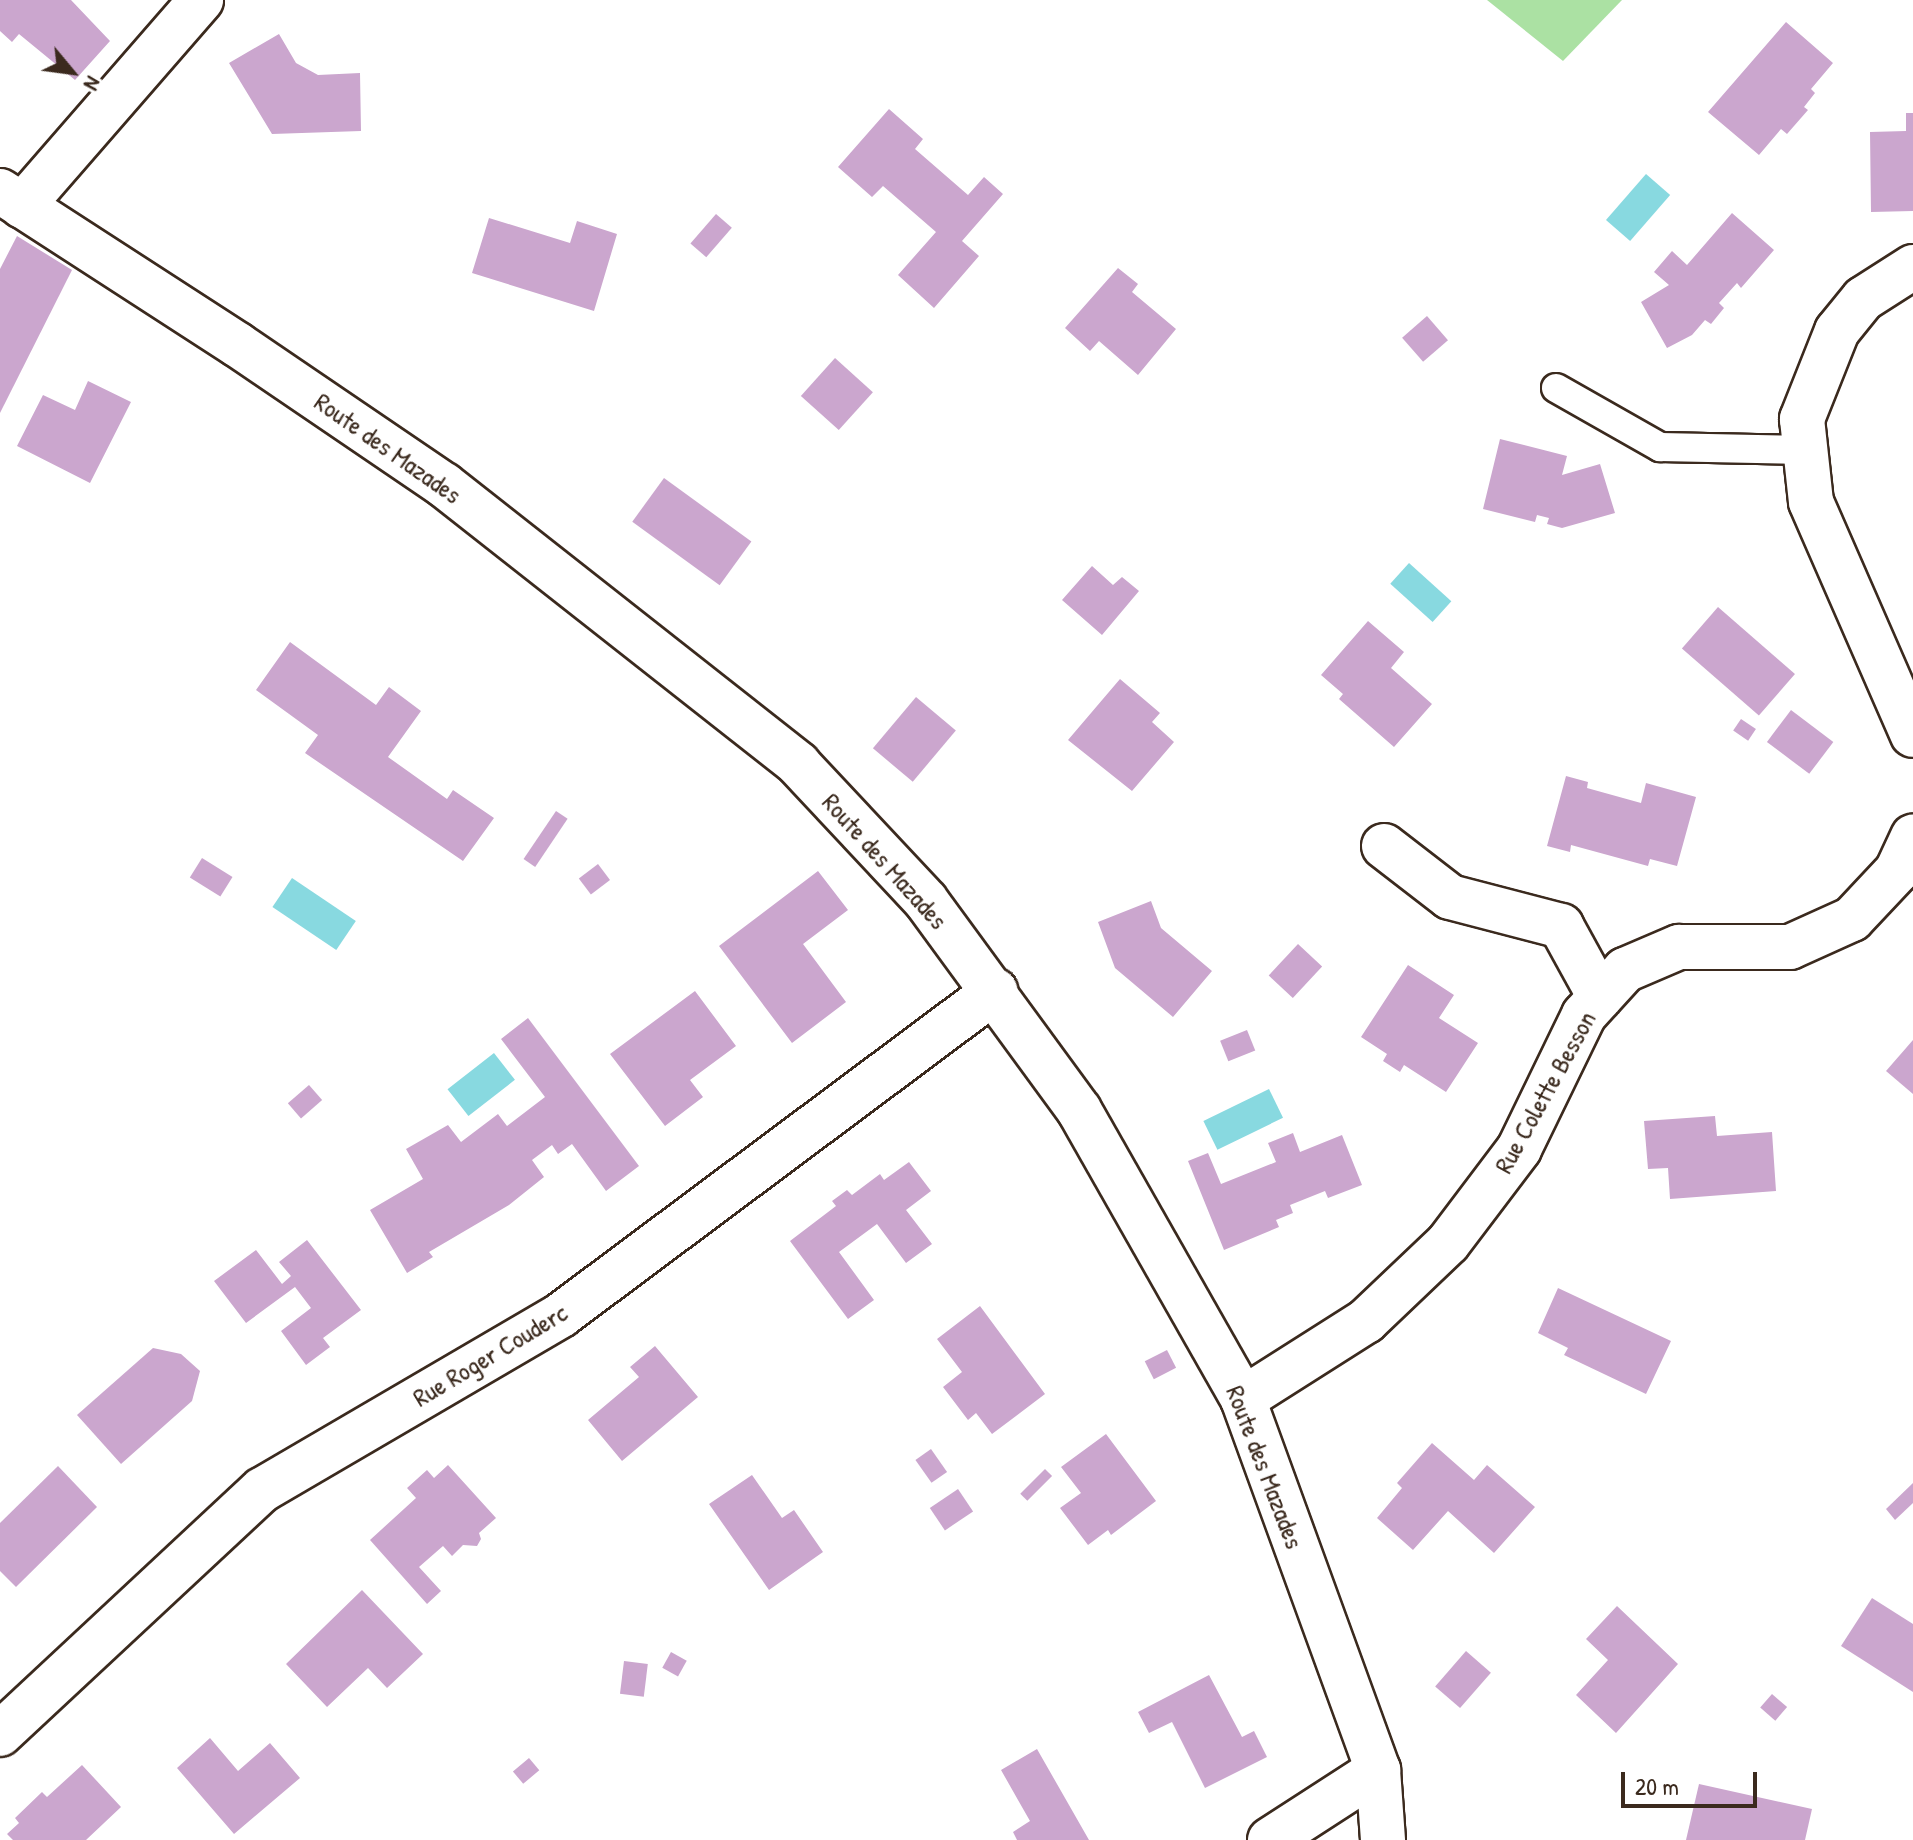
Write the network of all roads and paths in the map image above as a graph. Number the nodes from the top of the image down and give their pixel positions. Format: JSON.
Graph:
{"nodes":[{"id":1,"x":201,"y":0,"type":"edge"},
{"id":2,"x":11,"y":198,"type":"edge"},
{"id":3,"x":1913,"y":267,"type":"edge"},
{"id":4,"x":1556,"y":388,"type":"dead end"},
{"id":5,"x":1805,"y":450,"type":"junction"},
{"id":6,"x":1913,"y":735,"type":"edge"},
{"id":7,"x":1913,"y":836,"type":"edge"},
{"id":8,"x":1384,"y":846,"type":"dead end"},
{"id":9,"x":995,"y":991,"type":"junction"},
{"id":10,"x":1600,"y":997,"type":"junction"},
{"id":11,"x":1243,"y":1399,"type":"junction"},
{"id":12,"x":0,"y":1734,"type":"edge"},
{"id":13,"x":1378,"y":1770,"type":"junction"},
{"id":14,"x":1270,"y":1840,"type":"edge"},
{"id":15,"x":1383,"y":1840,"type":"edge"}],
"edges":[{"from":1,"to":2,"type":"street"},
{"from":2,"to":9,"type":"street","name":"Route des Mazades"},
{"from":3,"to":5,"type":"street"},
{"from":4,"to":5,"type":"lane"},
{"from":5,"to":6,"type":"street"},
{"from":7,"to":10,"type":"street","name":"Rue Colette Besson"},
{"from":8,"to":10,"type":"street"},
{"from":9,"to":11,"type":"street","name":"Route des Mazades"},
{"from":9,"to":12,"type":"street","name":"Rue Roger Couderc"},
{"from":10,"to":11,"type":"street","name":"Rue Colette Besson"},
{"from":11,"to":13,"type":"street","name":"Route des Mazades"},
{"from":13,"to":14,"type":"street"},
{"from":13,"to":15,"type":"street","name":"Route des Mazades"}]}
